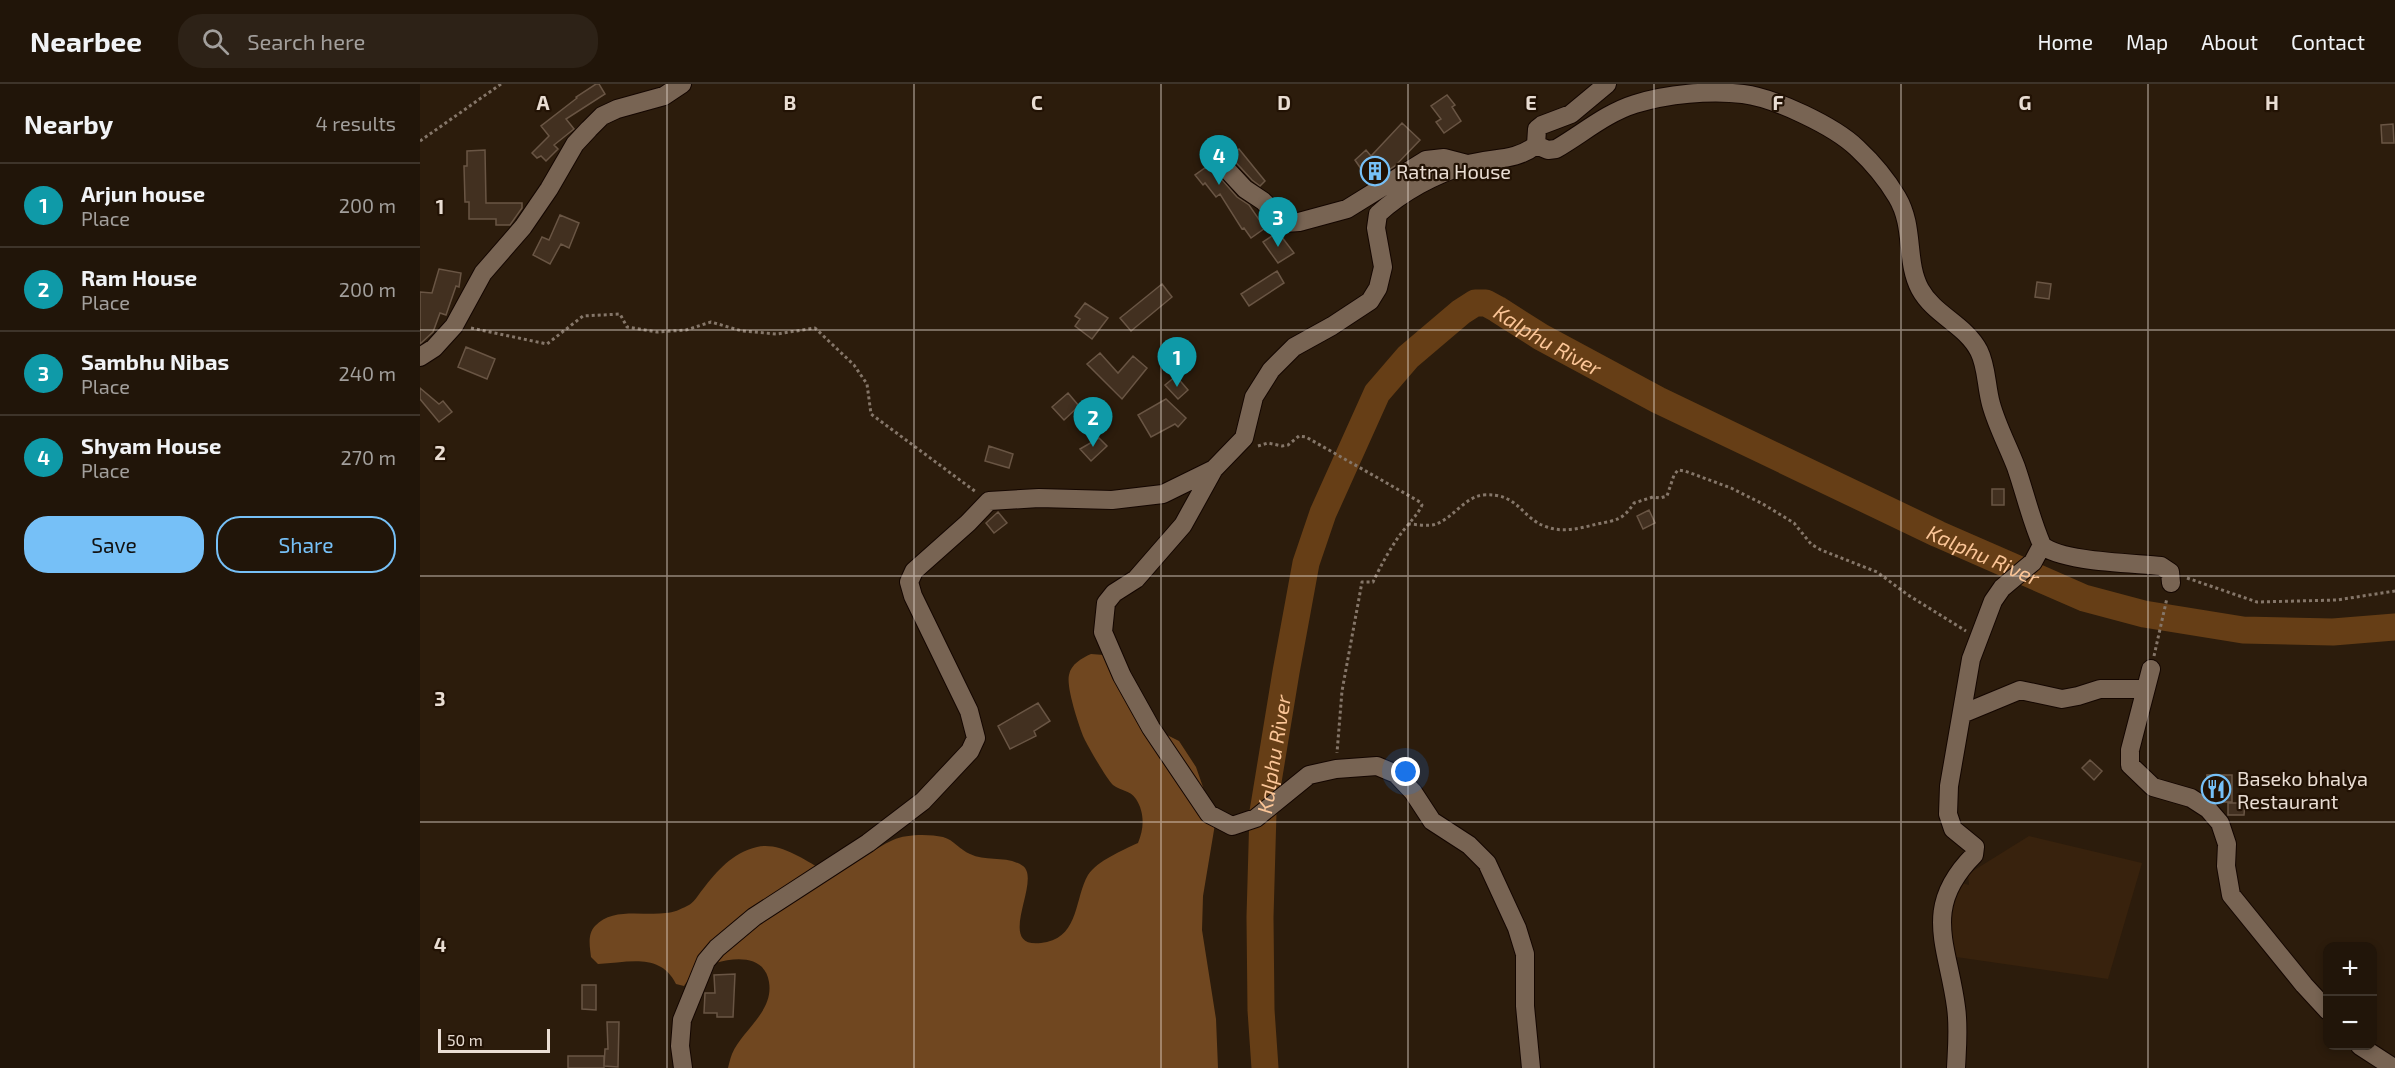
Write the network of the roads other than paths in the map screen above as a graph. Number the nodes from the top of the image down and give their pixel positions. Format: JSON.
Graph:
{"nodes":[{"id":1,"x":682,"y":84,"type":"edge"},
{"id":2,"x":1607,"y":84,"type":"edge"},
{"id":3,"x":1536,"y":145,"type":"junction"},
{"id":4,"x":1219,"y":160,"type":"dead end"},
{"id":5,"x":1467,"y":164,"type":"junction"},
{"id":6,"x":420,"y":357,"type":"edge"},
{"id":7,"x":1214,"y":469,"type":"junction"},
{"id":8,"x":2042,"y":545,"type":"junction"},
{"id":9,"x":2171,"y":583,"type":"road end"},
{"id":10,"x":2151,"y":669,"type":"road end"},
{"id":11,"x":2145,"y":689,"type":"junction"},
{"id":12,"x":1962,"y":714,"type":"junction"},
{"id":13,"x":2323,"y":1006,"type":"edge"},
{"id":14,"x":2366,"y":1050,"type":"edge"},
{"id":15,"x":683,"y":1068,"type":"edge"},
{"id":16,"x":1531,"y":1068,"type":"edge"},
{"id":17,"x":1956,"y":1068,"type":"edge"},
{"id":18,"x":2394,"y":1068,"type":"edge"}],
"edges":[{"from":1,"to":6,"type":"street"},
{"from":2,"to":3,"type":"street"},
{"from":3,"to":5,"type":"street"},
{"from":3,"to":8,"type":"street"},
{"from":4,"to":5,"type":"street"},
{"from":5,"to":7,"type":"street"},
{"from":7,"to":15,"type":"street"},
{"from":7,"to":16,"type":"street"},
{"from":8,"to":9,"type":"street"},
{"from":8,"to":12,"type":"street"},
{"from":10,"to":11,"type":"street"},
{"from":11,"to":12,"type":"street"},
{"from":11,"to":13,"type":"street"},
{"from":12,"to":17,"type":"street"},
{"from":14,"to":18,"type":"street"}]}
